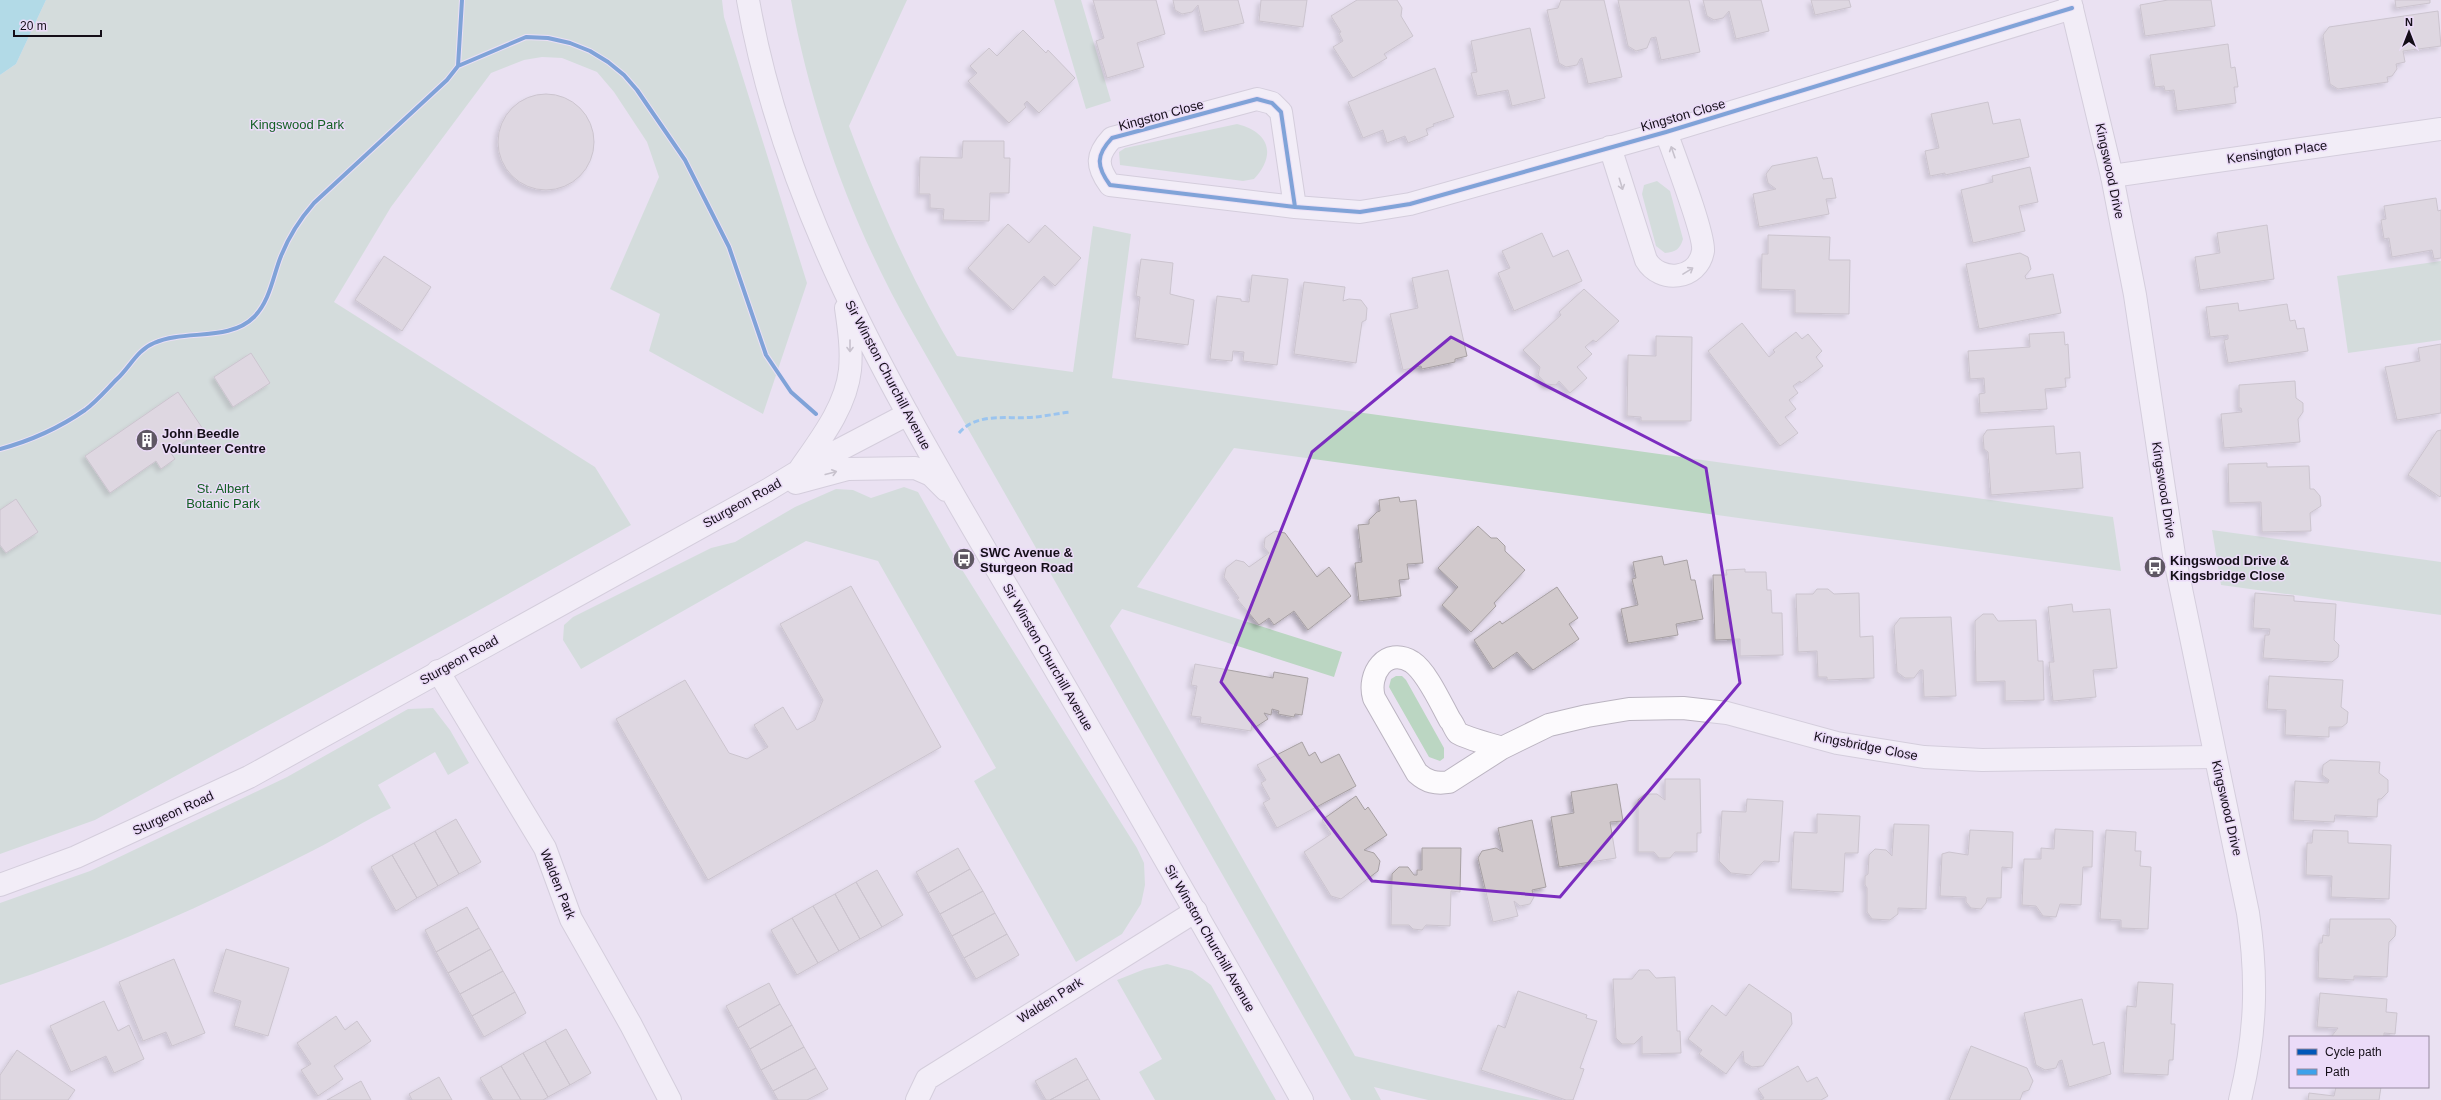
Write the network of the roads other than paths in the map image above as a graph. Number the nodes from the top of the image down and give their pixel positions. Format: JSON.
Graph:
{"nodes":[{"id":1,"x":748,"y":0,"type":"edge"},
{"id":2,"x":2071,"y":4,"type":"edge"},
{"id":3,"x":2441,"y":129,"type":"edge"},
{"id":4,"x":1666,"y":132,"type":"junction"},
{"id":5,"x":1610,"y":147,"type":"junction"},
{"id":6,"x":2112,"y":176,"type":"junction"},
{"id":7,"x":1295,"y":207,"type":"junction"},
{"id":8,"x":844,"y":293,"type":"junction"},
{"id":9,"x":908,"y":414,"type":"junction"},
{"id":10,"x":799,"y":471,"type":"junction"},
{"id":11,"x":766,"y":491,"type":"junction"},
{"id":12,"x":958,"y":502,"type":"junction"},
{"id":13,"x":438,"y":672,"type":"junction"},
{"id":14,"x":1502,"y":748,"type":"junction"},
{"id":15,"x":2215,"y":757,"type":"junction"},
{"id":16,"x":0,"y":885,"type":"edge"},
{"id":17,"x":1196,"y":911,"type":"junction"},
{"id":18,"x":670,"y":1100,"type":"edge"},
{"id":19,"x":917,"y":1100,"type":"edge"},
{"id":20,"x":1302,"y":1100,"type":"edge"},
{"id":21,"x":2240,"y":1100,"type":"edge"}],
"edges":[{"from":1,"to":8,"type":"street","name":"Sir Winston Churchill Avenue"},
{"from":2,"to":4,"type":"street","name":"Kingston Close"},
{"from":2,"to":6,"type":"street","name":"Kingswood Drive"},
{"from":3,"to":6,"type":"street","name":"Kensington Place"},
{"from":4,"to":5,"type":"street","name":"Kingston Close"},
{"from":5,"to":4,"type":"street","name":"Kingston Close","one_way":true},
{"from":5,"to":7,"type":"street","name":"Kingston Close"},
{"from":6,"to":15,"type":"street","name":"Kingswood Drive"},
{"from":7,"to":7,"type":"street","name":"Kingston Close"},
{"from":8,"to":9,"type":"street","name":"Sir Winston Churchill Avenue"},
{"from":8,"to":10,"type":"street","one_way":true},
{"from":9,"to":10,"type":"street","name":"Sturgeon Road"},
{"from":9,"to":12,"type":"street","name":"Sir Winston Churchill Avenue"},
{"from":10,"to":11,"type":"street","name":"Sturgeon Road"},
{"from":11,"to":12,"type":"street","one_way":true},
{"from":11,"to":13,"type":"street","name":"Sturgeon Road"},
{"from":12,"to":17,"type":"street","name":"Sir Winston Churchill Avenue"},
{"from":13,"to":16,"type":"street","name":"Sturgeon Road"},
{"from":13,"to":18,"type":"street","name":"Walden Park"},
{"from":14,"to":14,"type":"street","name":"Kingsbridge Close"},
{"from":14,"to":15,"type":"street","name":"Kingsbridge Close"},
{"from":15,"to":21,"type":"street","name":"Kingswood Drive"},
{"from":17,"to":19,"type":"street","name":"Walden Park"},
{"from":17,"to":20,"type":"street","name":"Sir Winston Churchill Avenue"}]}
